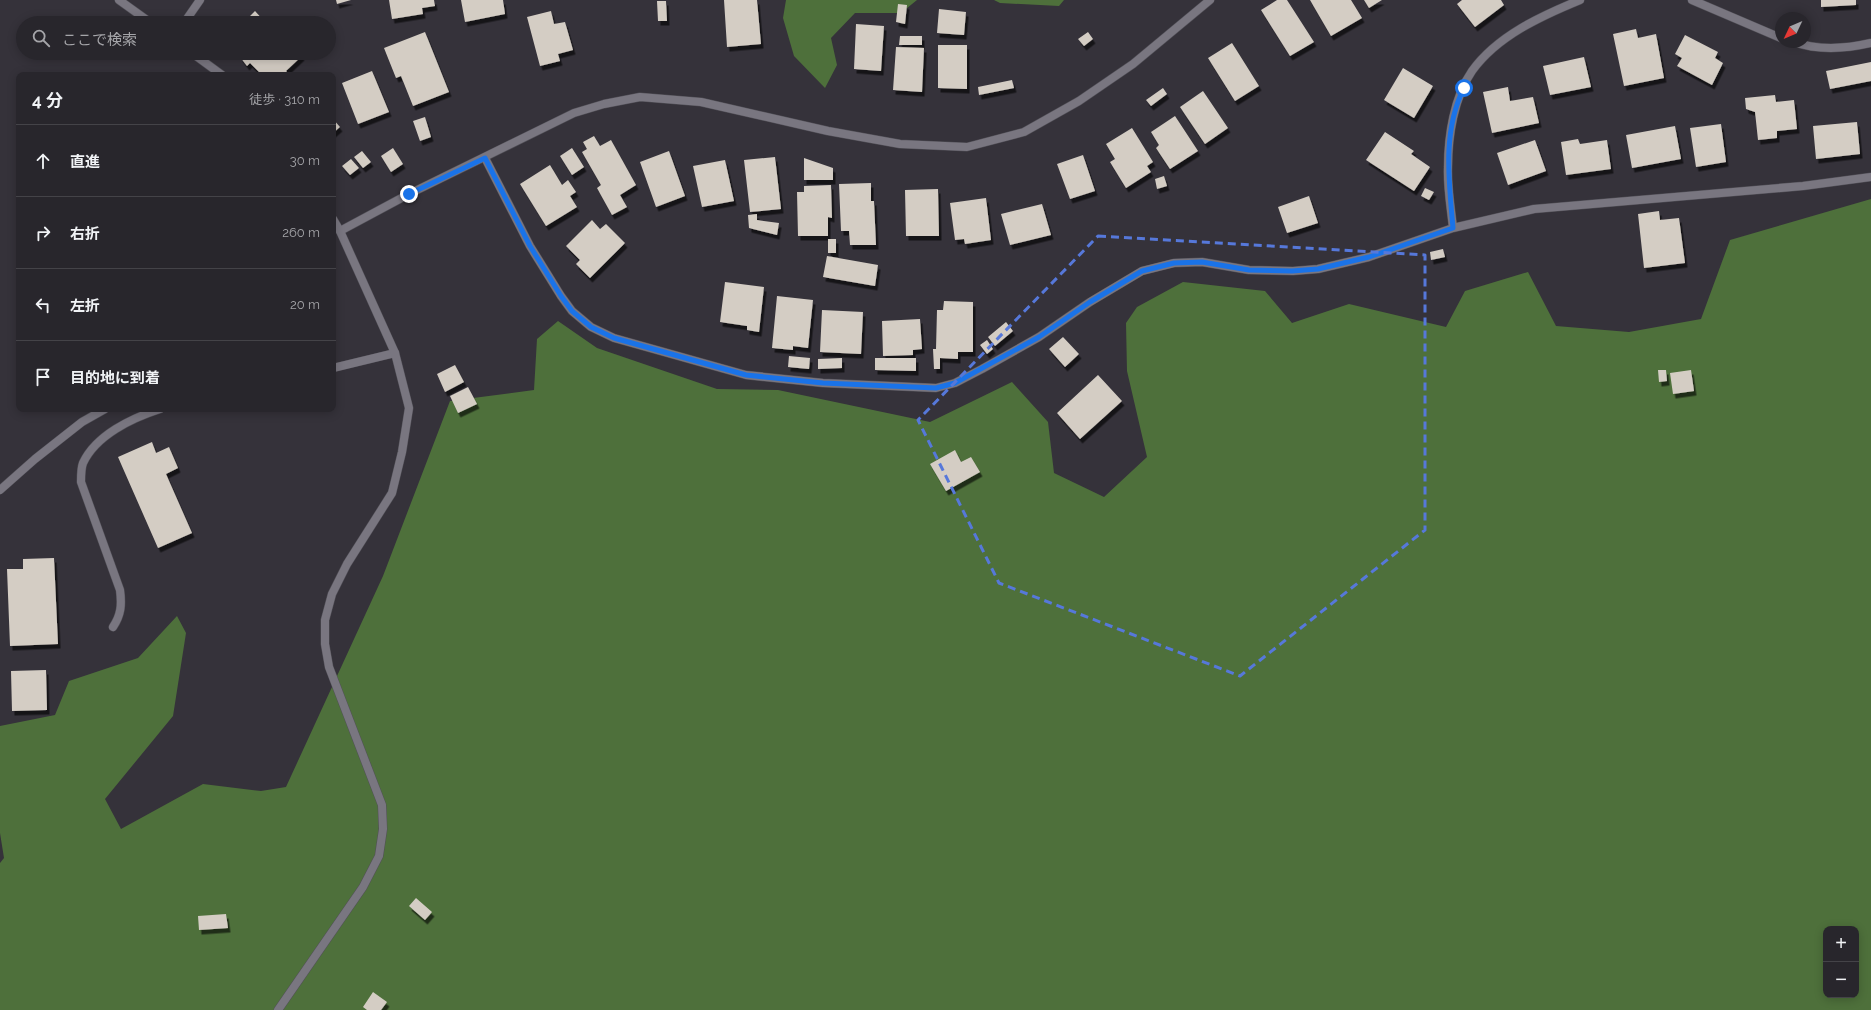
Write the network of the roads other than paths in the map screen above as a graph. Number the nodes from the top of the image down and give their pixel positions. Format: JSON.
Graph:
{"nodes":[{"id":1,"x":119,"y":0,"type":"edge"},
{"id":2,"x":200,"y":0,"type":"edge"},
{"id":3,"x":1210,"y":0,"type":"edge"},
{"id":4,"x":1580,"y":0,"type":"edge"},
{"id":5,"x":1692,"y":0,"type":"edge"},
{"id":6,"x":141,"y":16,"type":"edge"},
{"id":7,"x":189,"y":16,"type":"edge"},
{"id":8,"x":1775,"y":35,"type":"edge"},
{"id":9,"x":1871,"y":43,"type":"edge"},
{"id":10,"x":1811,"y":46,"type":"edge"},
{"id":11,"x":202,"y":60,"type":"edge"},
{"id":12,"x":218,"y":72,"type":"edge"},
{"id":13,"x":485,"y":158,"type":"junction"},
{"id":14,"x":1871,"y":177,"type":"edge"},
{"id":15,"x":336,"y":224,"type":"edge"},
{"id":16,"x":1453,"y":228,"type":"junction"},
{"id":17,"x":340,"y":231,"type":"junction"},
{"id":18,"x":394,"y":353,"type":"junction"},
{"id":19,"x":336,"y":367,"type":"edge"},
{"id":20,"x":100,"y":412,"type":"edge"},
{"id":21,"x":150,"y":412,"type":"edge"},
{"id":22,"x":0,"y":490,"type":"edge"},
{"id":23,"x":113,"y":627,"type":"dead end"},
{"id":24,"x":278,"y":1010,"type":"edge"}],
"edges":[{"from":1,"to":6,"type":"street"},
{"from":2,"to":7,"type":"street"},
{"from":3,"to":13,"type":"street"},
{"from":4,"to":16,"type":"street"},
{"from":5,"to":8,"type":"street"},
{"from":9,"to":10,"type":"street"},
{"from":11,"to":12,"type":"street"},
{"from":13,"to":16,"type":"street"},
{"from":13,"to":17,"type":"street"},
{"from":14,"to":16,"type":"street"},
{"from":15,"to":17,"type":"street"},
{"from":17,"to":18,"type":"street"},
{"from":18,"to":19,"type":"street"},
{"from":18,"to":24,"type":"street"},
{"from":20,"to":22,"type":"street"},
{"from":21,"to":23,"type":"street"}]}
